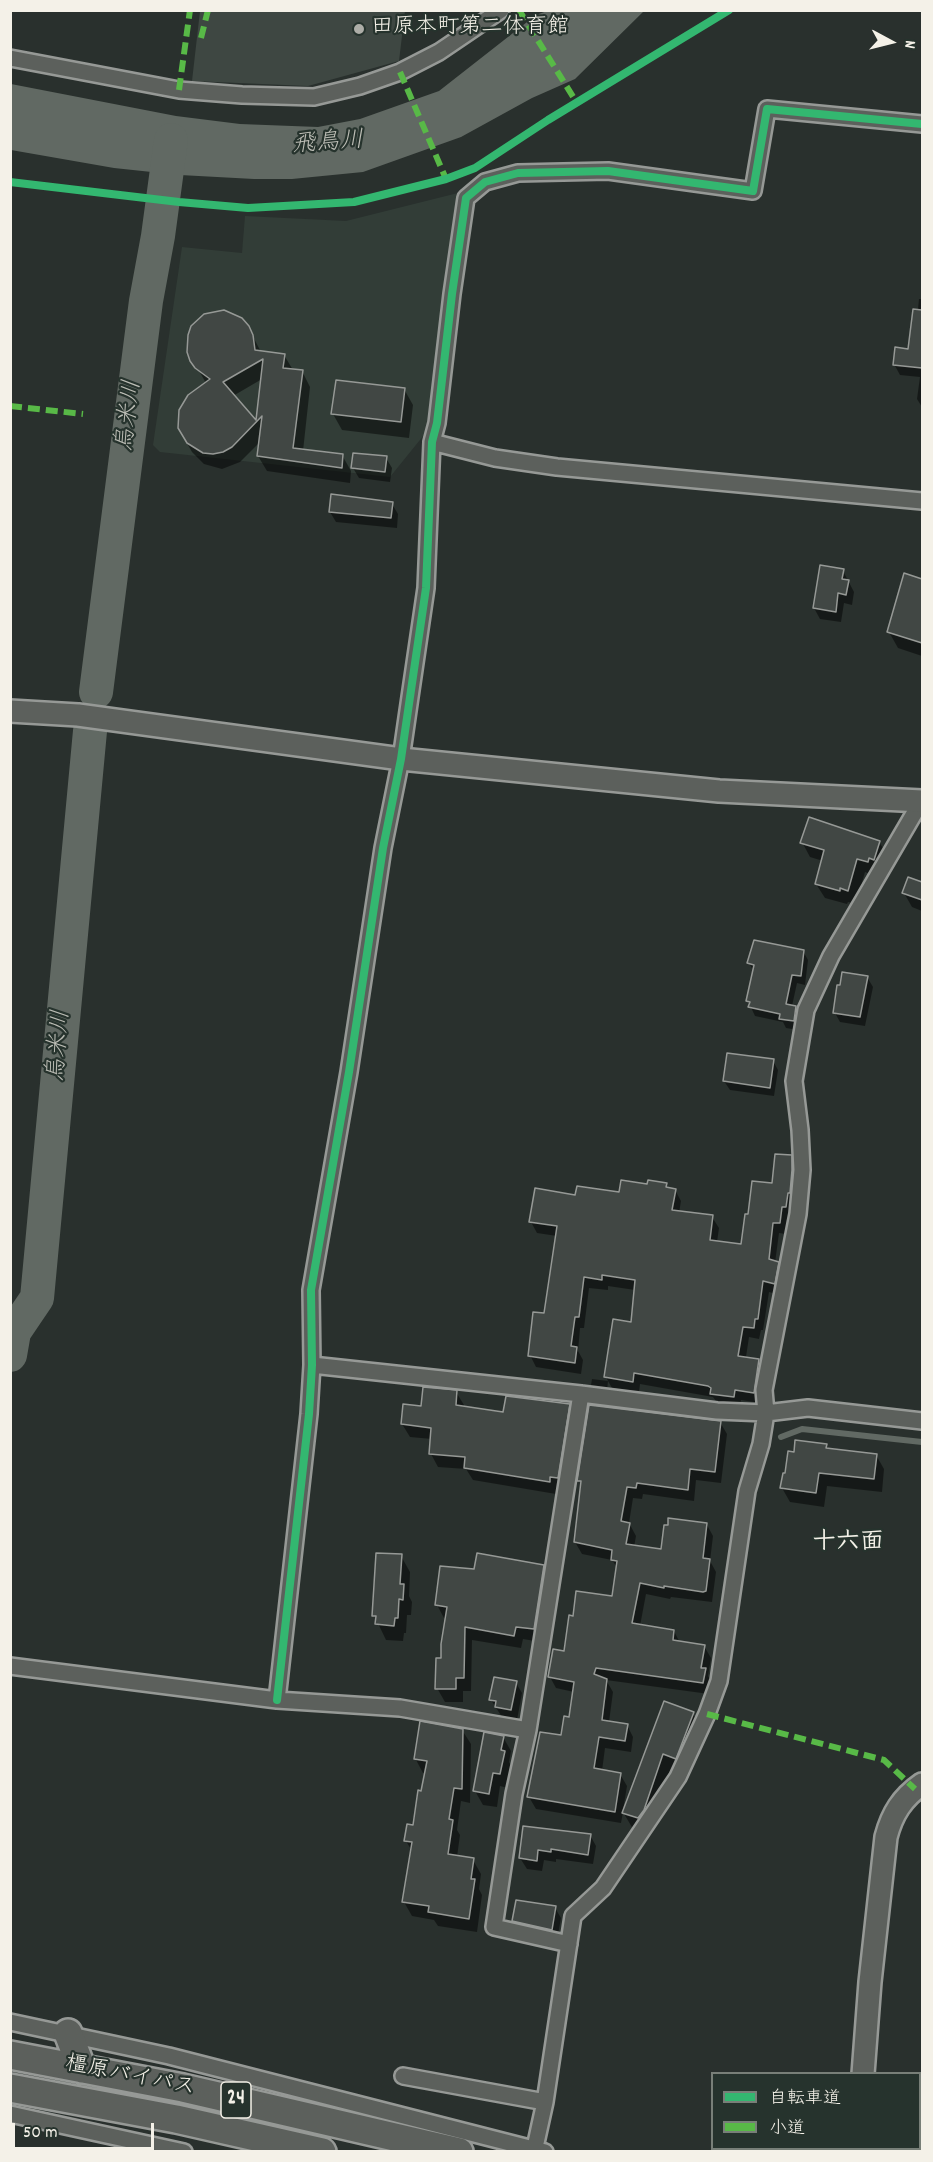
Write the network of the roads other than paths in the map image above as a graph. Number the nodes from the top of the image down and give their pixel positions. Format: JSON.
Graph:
{"nodes":[{"id":1,"x":501,"y":10,"type":"edge"},
{"id":2,"x":10,"y":58,"type":"edge"},
{"id":3,"x":922,"y":124,"type":"edge"},
{"id":4,"x":432,"y":441,"type":"junction"},
{"id":5,"x":922,"y":501,"type":"edge"},
{"id":6,"x":10,"y":711,"type":"edge"},
{"id":7,"x":401,"y":759,"type":"junction"},
{"id":8,"x":922,"y":801,"type":"edge"},
{"id":9,"x":312,"y":1365,"type":"junction"},
{"id":10,"x":581,"y":1394,"type":"junction"},
{"id":11,"x":766,"y":1413,"type":"junction"},
{"id":12,"x":922,"y":1421,"type":"edge"},
{"id":13,"x":10,"y":1666,"type":"edge"},
{"id":14,"x":277,"y":1700,"type":"junction"},
{"id":15,"x":528,"y":1730,"type":"junction"},
{"id":16,"x":922,"y":1784,"type":"edge"},
{"id":17,"x":569,"y":1944,"type":"junction"},
{"id":18,"x":10,"y":2022,"type":"edge"},
{"id":19,"x":68,"y":2033,"type":"junction"},
{"id":20,"x":10,"y":2057,"type":"edge"},
{"id":21,"x":82,"y":2069,"type":"junction"},
{"id":22,"x":863,"y":2072,"type":"edge"},
{"id":23,"x":403,"y":2076,"type":"dead end"},
{"id":24,"x":10,"y":2088,"type":"edge"},
{"id":25,"x":10,"y":2096,"type":"edge"},
{"id":26,"x":545,"y":2102,"type":"junction"},
{"id":27,"x":10,"y":2114,"type":"edge"},
{"id":28,"x":184,"y":2151,"type":"edge"},
{"id":29,"x":284,"y":2151,"type":"edge"},
{"id":30,"x":322,"y":2151,"type":"edge"},
{"id":31,"x":437,"y":2151,"type":"edge"},
{"id":32,"x":459,"y":2151,"type":"edge"},
{"id":33,"x":538,"y":2151,"type":"edge"}],
"edges":[{"from":1,"to":2,"type":"street"},
{"from":3,"to":4,"type":"street"},
{"from":4,"to":5,"type":"street"},
{"from":4,"to":7,"type":"street"},
{"from":6,"to":7,"type":"street"},
{"from":7,"to":8,"type":"street"},
{"from":7,"to":9,"type":"street"},
{"from":8,"to":11,"type":"street"},
{"from":9,"to":10,"type":"street"},
{"from":9,"to":14,"type":"street"},
{"from":10,"to":11,"type":"street"},
{"from":10,"to":15,"type":"street"},
{"from":11,"to":12,"type":"street"},
{"from":11,"to":17,"type":"street"},
{"from":13,"to":14,"type":"street"},
{"from":14,"to":15,"type":"street"},
{"from":15,"to":17,"type":"street"},
{"from":16,"to":22,"type":"street"},
{"from":17,"to":26,"type":"street"},
{"from":18,"to":19,"type":"street"},
{"from":19,"to":21,"type":"highway"},
{"from":19,"to":33,"type":"street"},
{"from":20,"to":21,"type":"highway","name":"橿原バイパス","number":"24"},
{"from":20,"to":31,"type":"highway"},
{"from":21,"to":32,"type":"highway","name":"橿原バイパス","number":"24"},
{"from":23,"to":26,"type":"street"},
{"from":24,"to":30,"type":"highway"},
{"from":25,"to":29,"type":"highway","name":"橿原バイパス","number":"24"},
{"from":26,"to":33,"type":"street"},
{"from":27,"to":28,"type":"street"}]}
